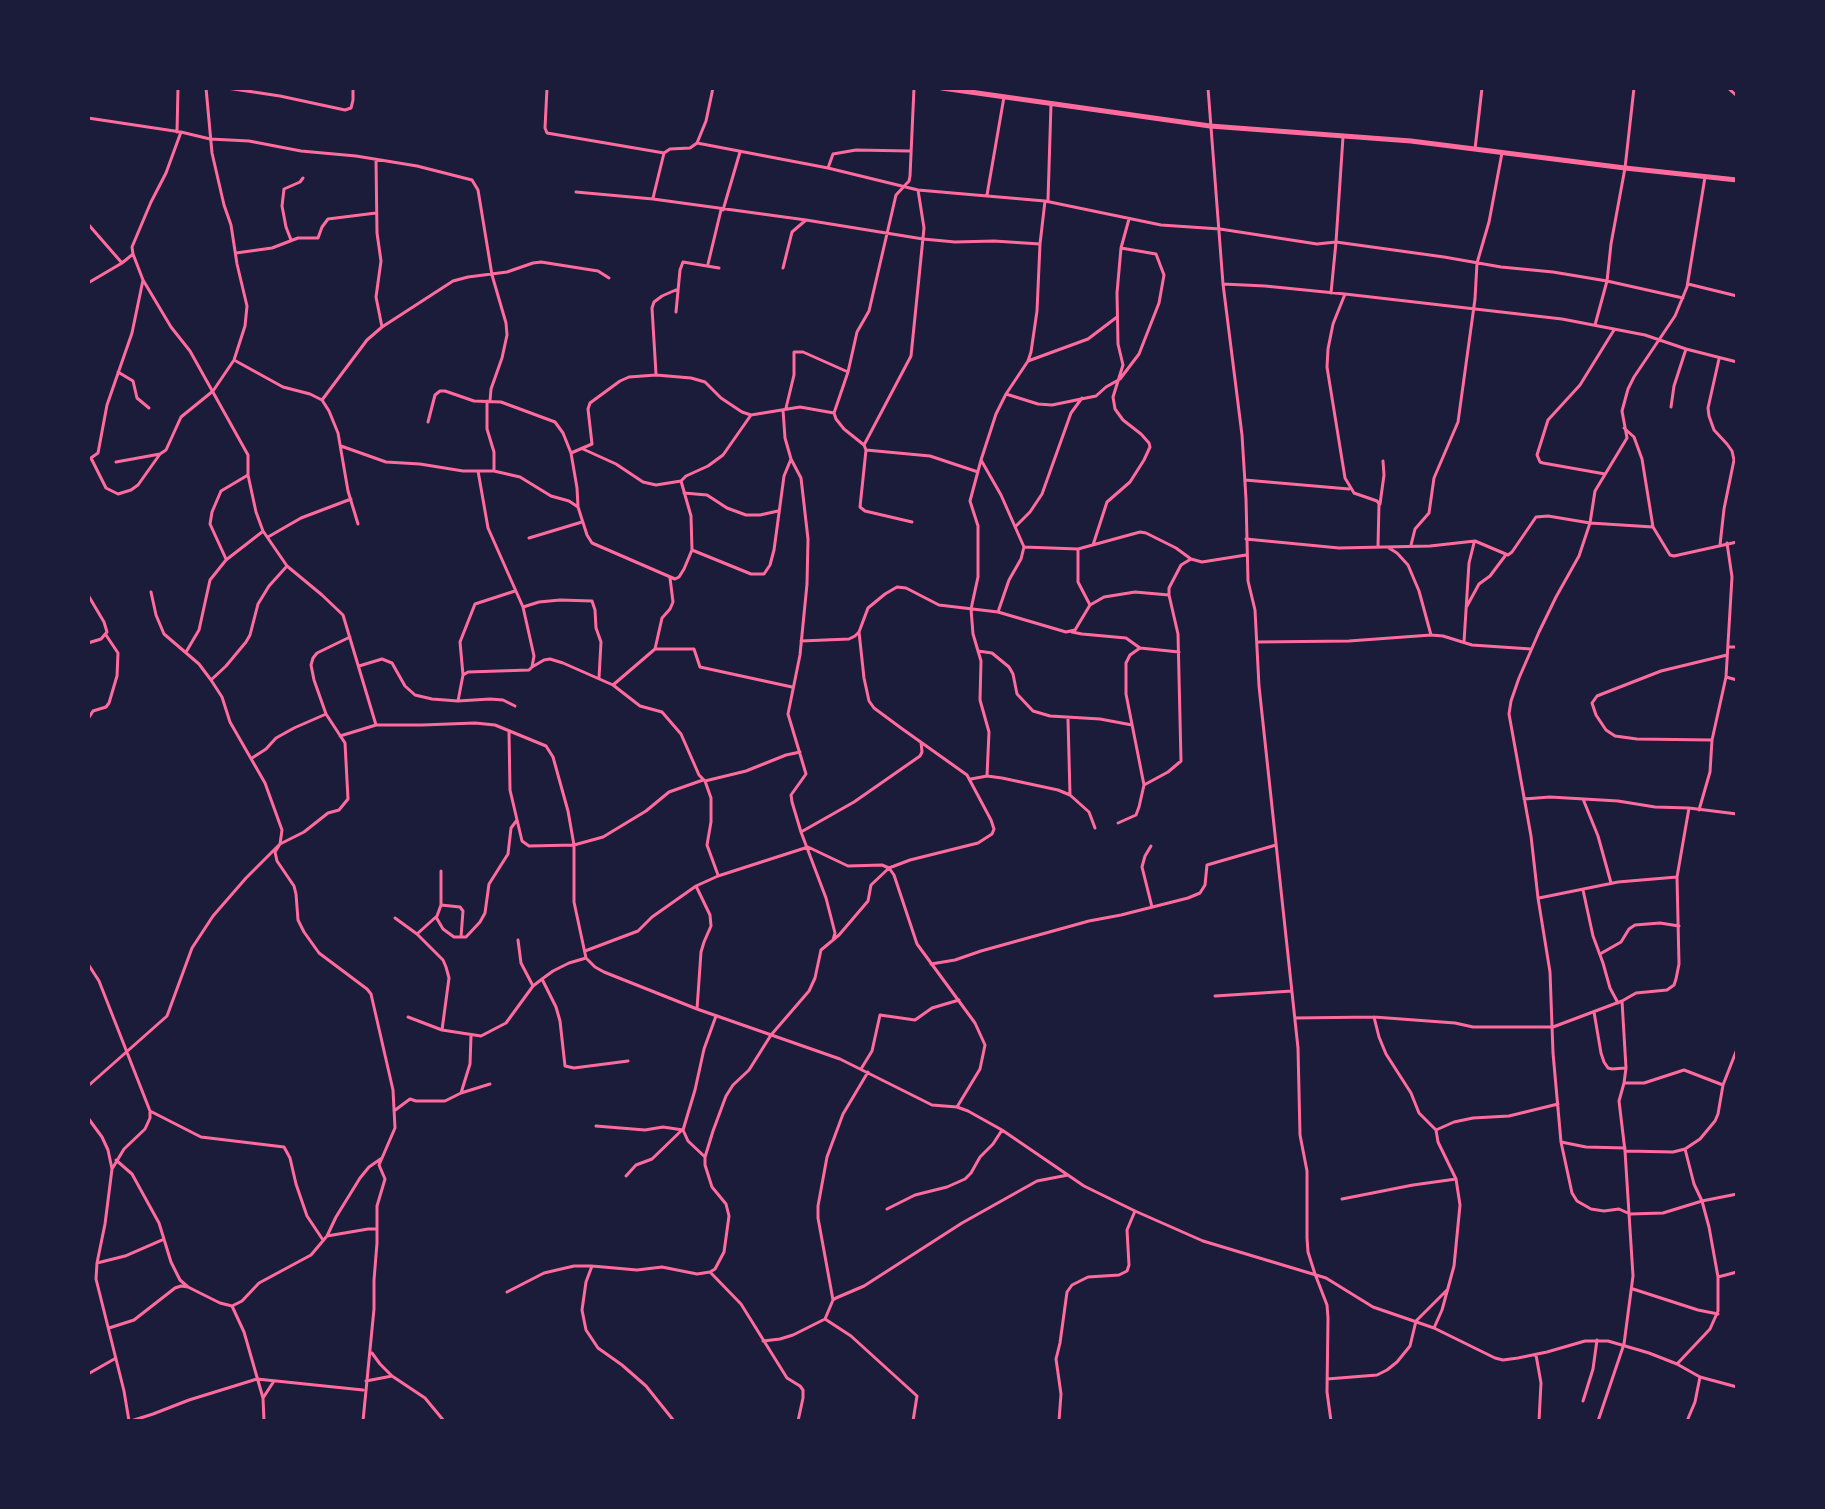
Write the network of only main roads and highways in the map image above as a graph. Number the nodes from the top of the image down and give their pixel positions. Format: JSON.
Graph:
{"nodes":[{"id":1,"x":942,"y":88,"type":"edge"},
{"id":2,"x":1737,"y":180,"type":"edge"}],
"edges":[{"from":1,"to":2,"type":"main road"}]}
